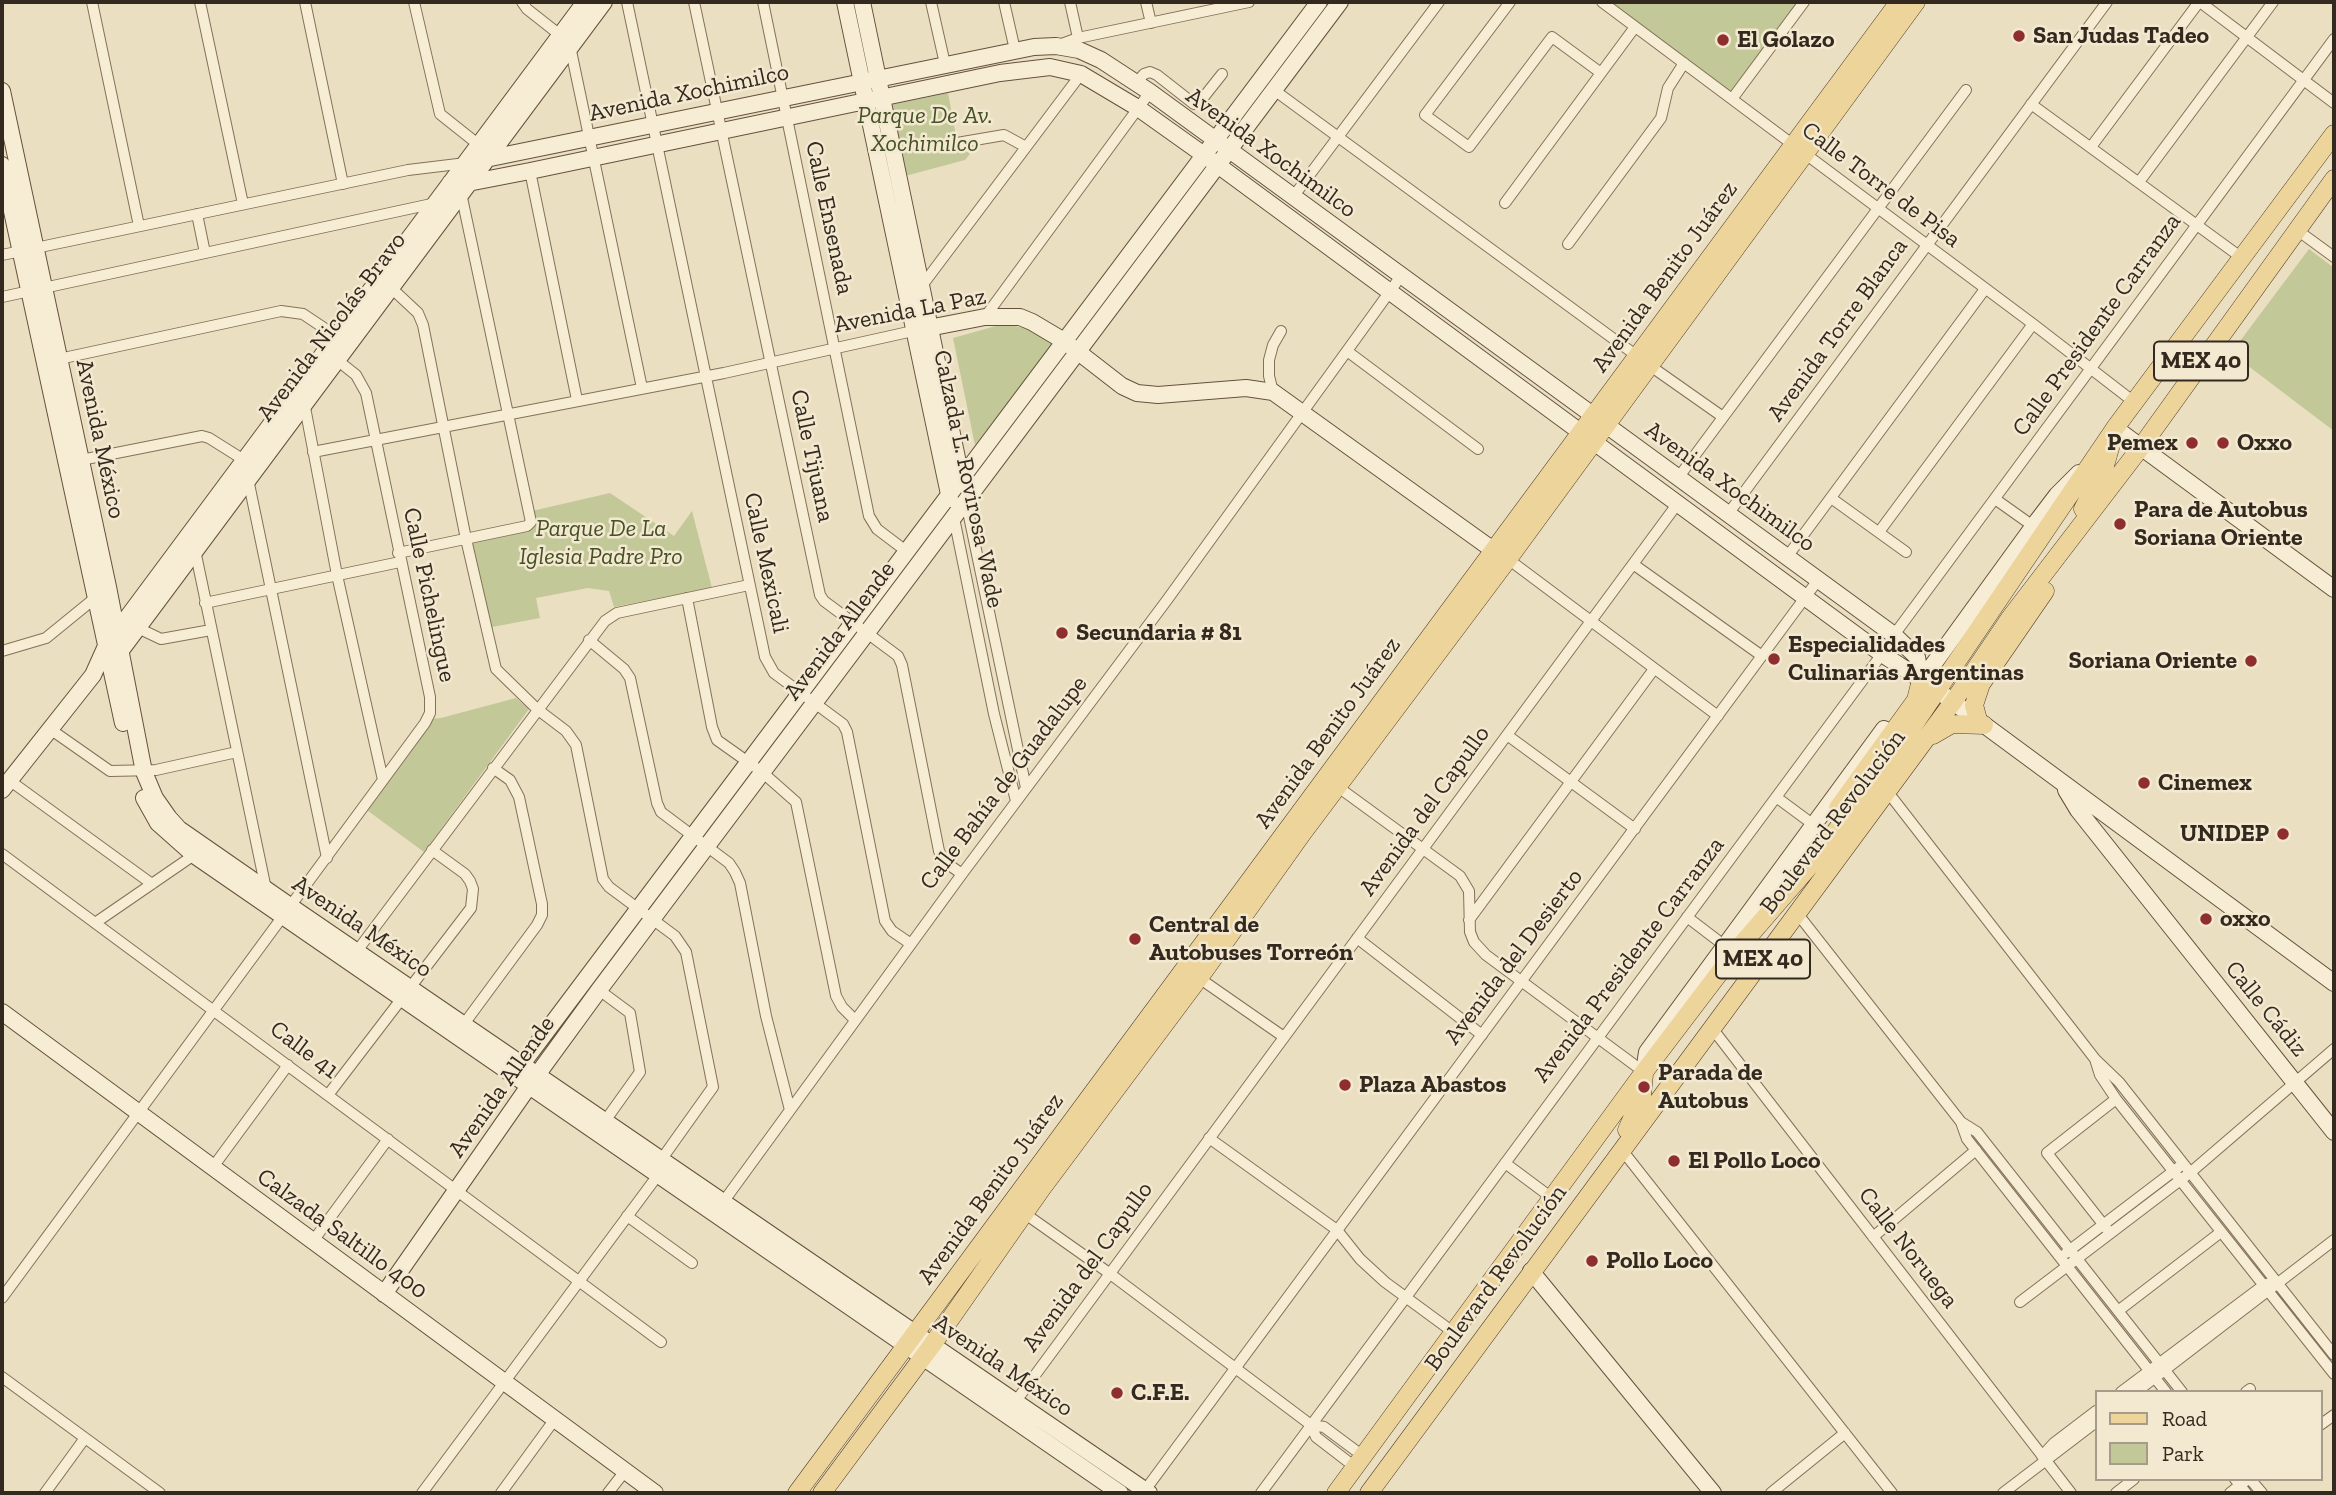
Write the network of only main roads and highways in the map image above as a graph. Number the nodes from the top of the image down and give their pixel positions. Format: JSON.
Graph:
{"nodes":[{"id":1,"x":1899,"y":2,"type":"edge"},
{"id":2,"x":1906,"y":2,"type":"edge"},
{"id":3,"x":1916,"y":2,"type":"edge"},
{"id":4,"x":1874,"y":58,"type":"junction"},
{"id":5,"x":2334,"y":134,"type":"edge"},
{"id":6,"x":1798,"y":149,"type":"junction"},
{"id":7,"x":2317,"y":157,"type":"junction"},
{"id":8,"x":2334,"y":179,"type":"edge"},
{"id":9,"x":2297,"y":230,"type":"junction"},
{"id":10,"x":2115,"y":428,"type":"junction"},
{"id":11,"x":2074,"y":535,"type":"junction"},
{"id":12,"x":1922,"y":680,"type":"road end"},
{"id":13,"x":1387,"y":707,"type":"junction"},
{"id":14,"x":1924,"y":740,"type":"junction"},
{"id":15,"x":1233,"y":903,"type":"junction"},
{"id":16,"x":1776,"y":907,"type":"junction"},
{"id":17,"x":1180,"y":974,"type":"junction"},
{"id":18,"x":1199,"y":978,"type":"junction"},
{"id":19,"x":1747,"y":980,"type":"junction"},
{"id":20,"x":1644,"y":1072,"type":"junction"},
{"id":21,"x":1622,"y":1150,"type":"junction"},
{"id":22,"x":1043,"y":1159,"type":"junction"},
{"id":23,"x":1042,"y":1188,"type":"junction"},
{"id":24,"x":1552,"y":1198,"type":"junction"},
{"id":25,"x":1531,"y":1271,"type":"junction"},
{"id":26,"x":1338,"y":1492,"type":"edge"},
{"id":27,"x":797,"y":1493,"type":"edge"},
{"id":28,"x":822,"y":1493,"type":"edge"},
{"id":29,"x":1369,"y":1493,"type":"edge"}],
"edges":[{"from":1,"to":6,"type":"main road","name":"Avenida Benito Juárez"},
{"from":2,"to":4,"type":"main road"},
{"from":3,"to":4,"type":"main road","name":"Avenida Benito Juárez"},
{"from":4,"to":6,"type":"main road","name":"Avenida Benito Juárez"},
{"from":5,"to":7,"type":"main road","number":"MEX 40"},
{"from":6,"to":13,"type":"main road","name":"Avenida Benito Juárez"},
{"from":7,"to":9,"type":"main road"},
{"from":7,"to":10,"type":"main road","number":"MEX 40"},
{"from":8,"to":9,"type":"main road","name":"Boulevard Revolución","number":"MEX 40"},
{"from":9,"to":11,"type":"main road","name":"Boulevard Revolución","number":"MEX 40"},
{"from":10,"to":11,"type":"main road"},
{"from":10,"to":16,"type":"main road","number":"MEX 40"},
{"from":11,"to":14,"type":"main road","name":"Boulevard Revolución","number":"MEX 40"},
{"from":11,"to":14,"type":"main road"},
{"from":12,"to":16,"type":"main road"},
{"from":13,"to":15,"type":"main road","name":"Avenida Benito Juárez"},
{"from":13,"to":18,"type":"main road","name":"Avenida Benito Juárez"},
{"from":14,"to":19,"type":"main road","name":"Boulevard Revolución","number":"MEX 40"},
{"from":15,"to":17,"type":"main road","name":"Avenida Benito Juárez"},
{"from":15,"to":18,"type":"main road"},
{"from":16,"to":19,"type":"main road"},
{"from":16,"to":20,"type":"main road","number":"MEX 40"},
{"from":17,"to":18,"type":"main road"},
{"from":17,"to":22,"type":"main road","name":"Avenida Benito Juárez"},
{"from":18,"to":23,"type":"main road","name":"Avenida Benito Juárez"},
{"from":19,"to":21,"type":"main road","name":"Boulevard Revolución","number":"MEX 40"},
{"from":20,"to":21,"type":"main road"},
{"from":20,"to":24,"type":"main road","number":"MEX 40"},
{"from":21,"to":25,"type":"main road","name":"Boulevard Revolución","number":"MEX 40"},
{"from":22,"to":23,"type":"main road"},
{"from":22,"to":27,"type":"main road","name":"Avenida Benito Juárez"},
{"from":23,"to":28,"type":"main road","name":"Avenida Benito Juárez"},
{"from":24,"to":25,"type":"main road"},
{"from":24,"to":26,"type":"main road","number":"MEX 40"},
{"from":25,"to":29,"type":"main road","name":"Boulevard Revolución","number":"MEX 40"}]}
